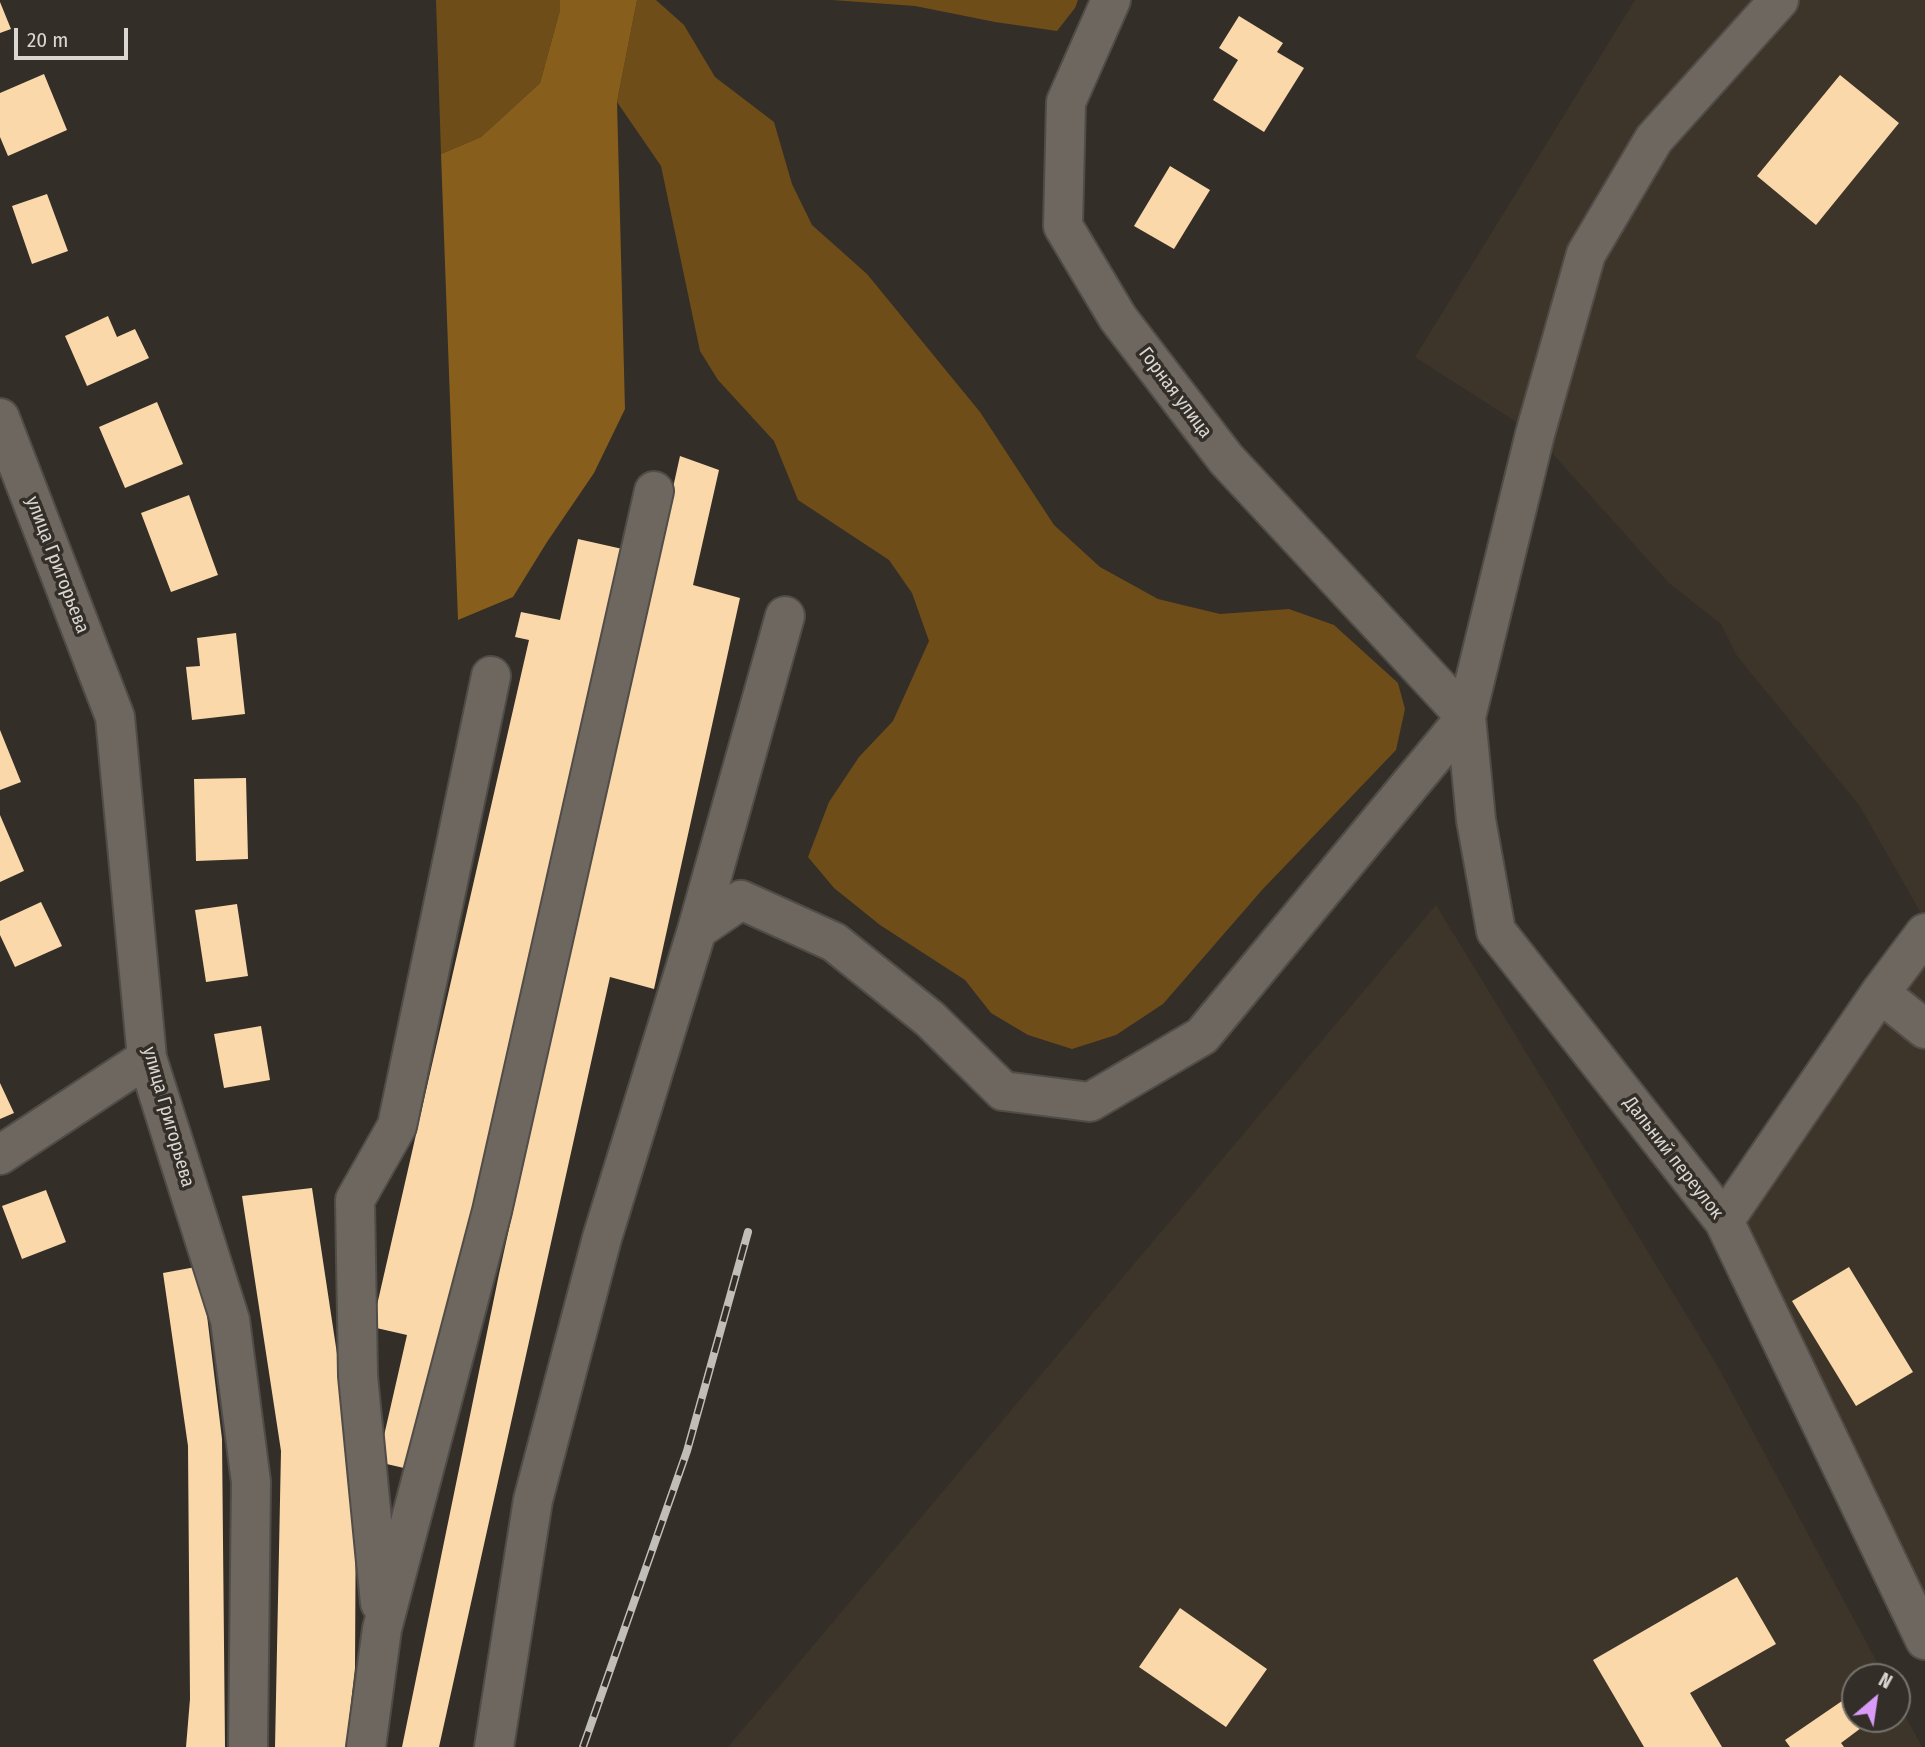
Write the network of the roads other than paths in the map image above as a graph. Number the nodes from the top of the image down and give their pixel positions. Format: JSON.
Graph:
{"nodes":[{"id":1,"x":1111,"y":0,"type":"edge"},
{"id":2,"x":1779,"y":0,"type":"edge"},
{"id":3,"x":0,"y":418,"type":"edge"},
{"id":4,"x":654,"y":491,"type":"dead end"},
{"id":5,"x":785,"y":616,"type":"dead end"},
{"id":6,"x":491,"y":676,"type":"dead end"},
{"id":7,"x":1466,"y":718,"type":"junction"},
{"id":8,"x":697,"y":930,"type":"junction"},
{"id":9,"x":1925,"y":933,"type":"edge"},
{"id":10,"x":1880,"y":993,"type":"junction"},
{"id":11,"x":1925,"y":1029,"type":"edge"},
{"id":12,"x":147,"y":1058,"type":"junction"},
{"id":13,"x":0,"y":1154,"type":"edge"},
{"id":14,"x":1724,"y":1222,"type":"junction"},
{"id":15,"x":382,"y":1629,"type":"junction"},
{"id":16,"x":1925,"y":1640,"type":"edge"},
{"id":17,"x":248,"y":1747,"type":"edge"},
{"id":18,"x":366,"y":1747,"type":"edge"},
{"id":19,"x":494,"y":1747,"type":"edge"}],
"edges":[{"from":1,"to":7,"type":"street","name":"Горная улица"},
{"from":2,"to":7,"type":"street"},
{"from":3,"to":12,"type":"street","name":"улица Григорьева"},
{"from":4,"to":15,"type":"street"},
{"from":5,"to":8,"type":"street"},
{"from":6,"to":15,"type":"street"},
{"from":7,"to":8,"type":"street"},
{"from":7,"to":14,"type":"street","name":"Дальний переулок"},
{"from":8,"to":19,"type":"street"},
{"from":9,"to":10,"type":"street"},
{"from":10,"to":11,"type":"street"},
{"from":10,"to":14,"type":"street"},
{"from":12,"to":13,"type":"street"},
{"from":12,"to":17,"type":"street","name":"улица Григорьева"},
{"from":14,"to":16,"type":"street","name":"Дальний переулок"},
{"from":15,"to":18,"type":"street"}]}
